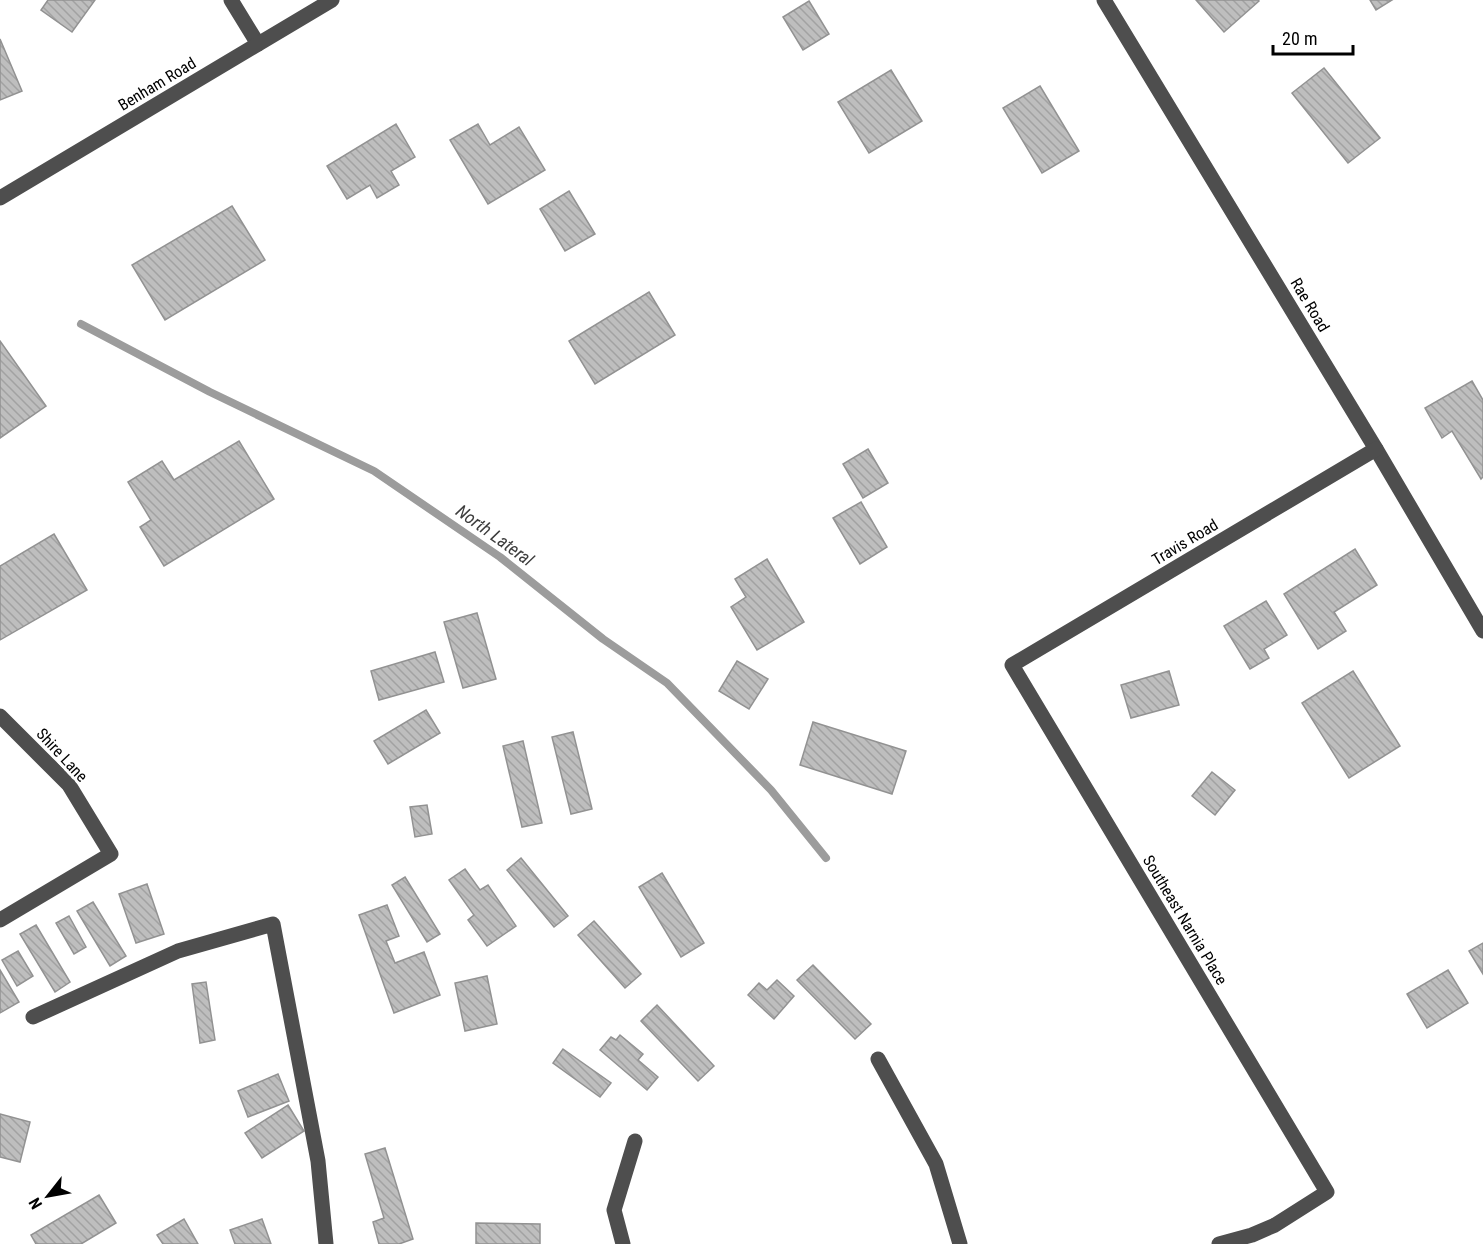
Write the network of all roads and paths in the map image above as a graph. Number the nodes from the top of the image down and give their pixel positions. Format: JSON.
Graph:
{"nodes":[{"id":1,"x":231,"y":0,"type":"edge"},
{"id":2,"x":332,"y":0,"type":"edge"},
{"id":3,"x":1104,"y":0,"type":"edge"},
{"id":4,"x":258,"y":44,"type":"junction"},
{"id":5,"x":0,"y":198,"type":"edge"},
{"id":6,"x":1376,"y":448,"type":"junction"},
{"id":7,"x":1483,"y":631,"type":"edge"},
{"id":8,"x":1012,"y":665,"type":"joint"},
{"id":9,"x":0,"y":716,"type":"edge"},
{"id":10,"x":0,"y":920,"type":"edge"},
{"id":11,"x":33,"y":1017,"type":"dead end"},
{"id":12,"x":878,"y":1059,"type":"dead end"},
{"id":13,"x":635,"y":1141,"type":"dead end"},
{"id":14,"x":326,"y":1244,"type":"edge"},
{"id":15,"x":623,"y":1244,"type":"edge"},
{"id":16,"x":960,"y":1244,"type":"edge"},
{"id":17,"x":1220,"y":1244,"type":"edge"}],
"edges":[{"from":1,"to":4,"type":"street"},
{"from":2,"to":4,"type":"street","name":"Benham Road"},
{"from":3,"to":6,"type":"street","name":"Rae Road"},
{"from":4,"to":5,"type":"street","name":"Benham Road"},
{"from":6,"to":7,"type":"street","name":"Rae Road"},
{"from":6,"to":8,"type":"street","name":"Travis Road"},
{"from":8,"to":17,"type":"street","name":"Southeast Narnia Place"},
{"from":9,"to":10,"type":"street","name":"Shire Lane"},
{"from":11,"to":14,"type":"street"},
{"from":12,"to":16,"type":"street"},
{"from":13,"to":15,"type":"street"}]}
